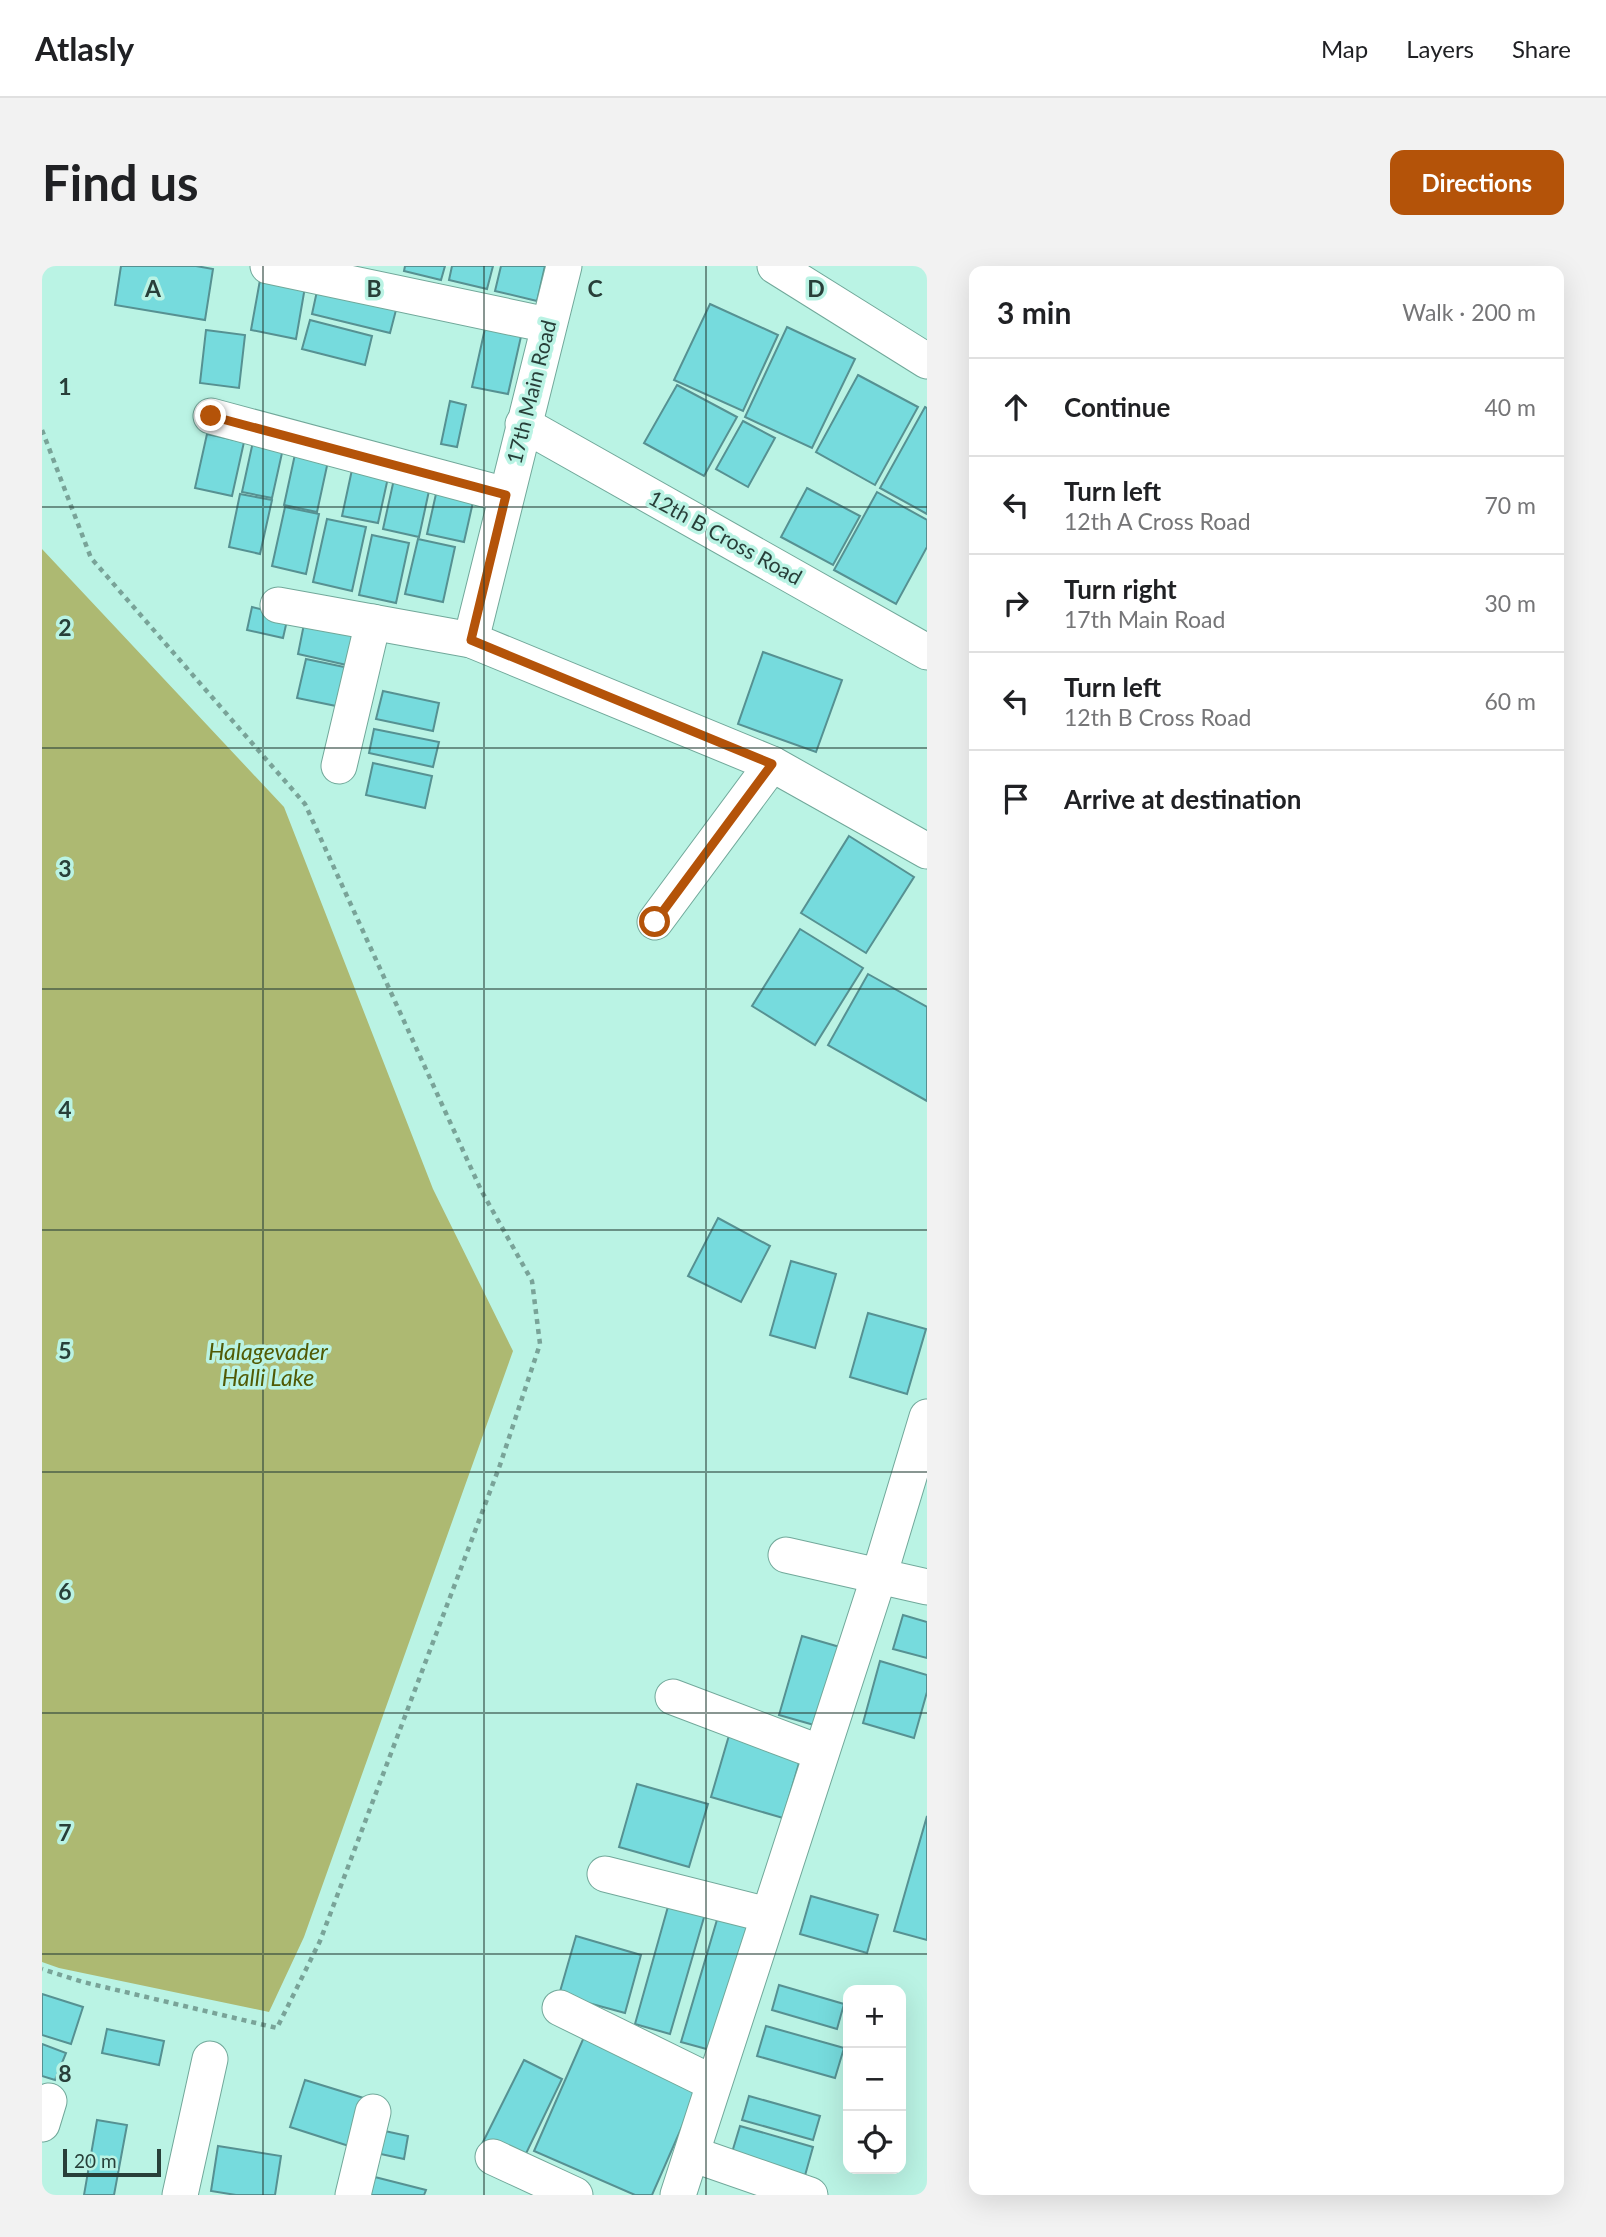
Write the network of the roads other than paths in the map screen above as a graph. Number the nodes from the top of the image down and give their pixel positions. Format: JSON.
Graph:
{"nodes":[{"id":1,"x":268,"y":266,"type":"edge"},
{"id":2,"x":564,"y":266,"type":"edge"},
{"id":3,"x":775,"y":266,"type":"edge"},
{"id":4,"x":548,"y":325,"type":"junction"},
{"id":5,"x":927,"y":360,"type":"edge"},
{"id":6,"x":211,"y":416,"type":"dead end"},
{"id":7,"x":523,"y":424,"type":"junction"},
{"id":8,"x":506,"y":495,"type":"junction"},
{"id":9,"x":278,"y":605,"type":"dead end"},
{"id":10,"x":373,"y":622,"type":"junction"},
{"id":11,"x":471,"y":640,"type":"junction"},
{"id":12,"x":927,"y":652,"type":"edge"},
{"id":13,"x":772,"y":764,"type":"junction"},
{"id":14,"x":340,"y":766,"type":"dead end"},
{"id":15,"x":927,"y":851,"type":"edge"},
{"id":16,"x":655,"y":922,"type":"dead end"},
{"id":17,"x":927,"y":1418,"type":"edge"},
{"id":18,"x":786,"y":1555,"type":"dead end"},
{"id":19,"x":879,"y":1576,"type":"junction"},
{"id":20,"x":927,"y":1587,"type":"edge"},
{"id":21,"x":673,"y":1698,"type":"dead end"},
{"id":22,"x":821,"y":1753,"type":"junction"},
{"id":23,"x":605,"y":1874,"type":"dead end"},
{"id":24,"x":768,"y":1915,"type":"junction"},
{"id":25,"x":560,"y":2008,"type":"dead end"},
{"id":26,"x":210,"y":2059,"type":"dead end"},
{"id":27,"x":713,"y":2083,"type":"junction"},
{"id":28,"x":373,"y":2112,"type":"dead end"},
{"id":29,"x":692,"y":2154,"type":"junction"},
{"id":30,"x":493,"y":2157,"type":"dead end"},
{"id":31,"x":180,"y":2195,"type":"edge"},
{"id":32,"x":353,"y":2195,"type":"edge"},
{"id":33,"x":575,"y":2195,"type":"edge"},
{"id":34,"x":678,"y":2195,"type":"edge"},
{"id":35,"x":810,"y":2195,"type":"edge"}],
"edges":[{"from":1,"to":4,"type":"street"},
{"from":2,"to":4,"type":"street","name":"17th Main Road"},
{"from":3,"to":5,"type":"street"},
{"from":4,"to":7,"type":"street","name":"17th Main Road"},
{"from":6,"to":8,"type":"street"},
{"from":7,"to":8,"type":"street","name":"17th Main Road"},
{"from":7,"to":12,"type":"street","name":"12th B Cross Road"},
{"from":8,"to":11,"type":"street","name":"17th Main Road"},
{"from":9,"to":10,"type":"street"},
{"from":10,"to":11,"type":"street"},
{"from":10,"to":14,"type":"street"},
{"from":11,"to":13,"type":"street"},
{"from":13,"to":15,"type":"street"},
{"from":13,"to":16,"type":"street"},
{"from":17,"to":19,"type":"street"},
{"from":18,"to":19,"type":"street"},
{"from":19,"to":20,"type":"street"},
{"from":19,"to":22,"type":"street"},
{"from":21,"to":22,"type":"street"},
{"from":22,"to":24,"type":"street"},
{"from":23,"to":24,"type":"street"},
{"from":24,"to":27,"type":"street"},
{"from":25,"to":27,"type":"street"},
{"from":26,"to":31,"type":"street"},
{"from":27,"to":29,"type":"street"},
{"from":28,"to":32,"type":"street"},
{"from":29,"to":34,"type":"street"},
{"from":29,"to":35,"type":"street"},
{"from":30,"to":33,"type":"street"}]}
